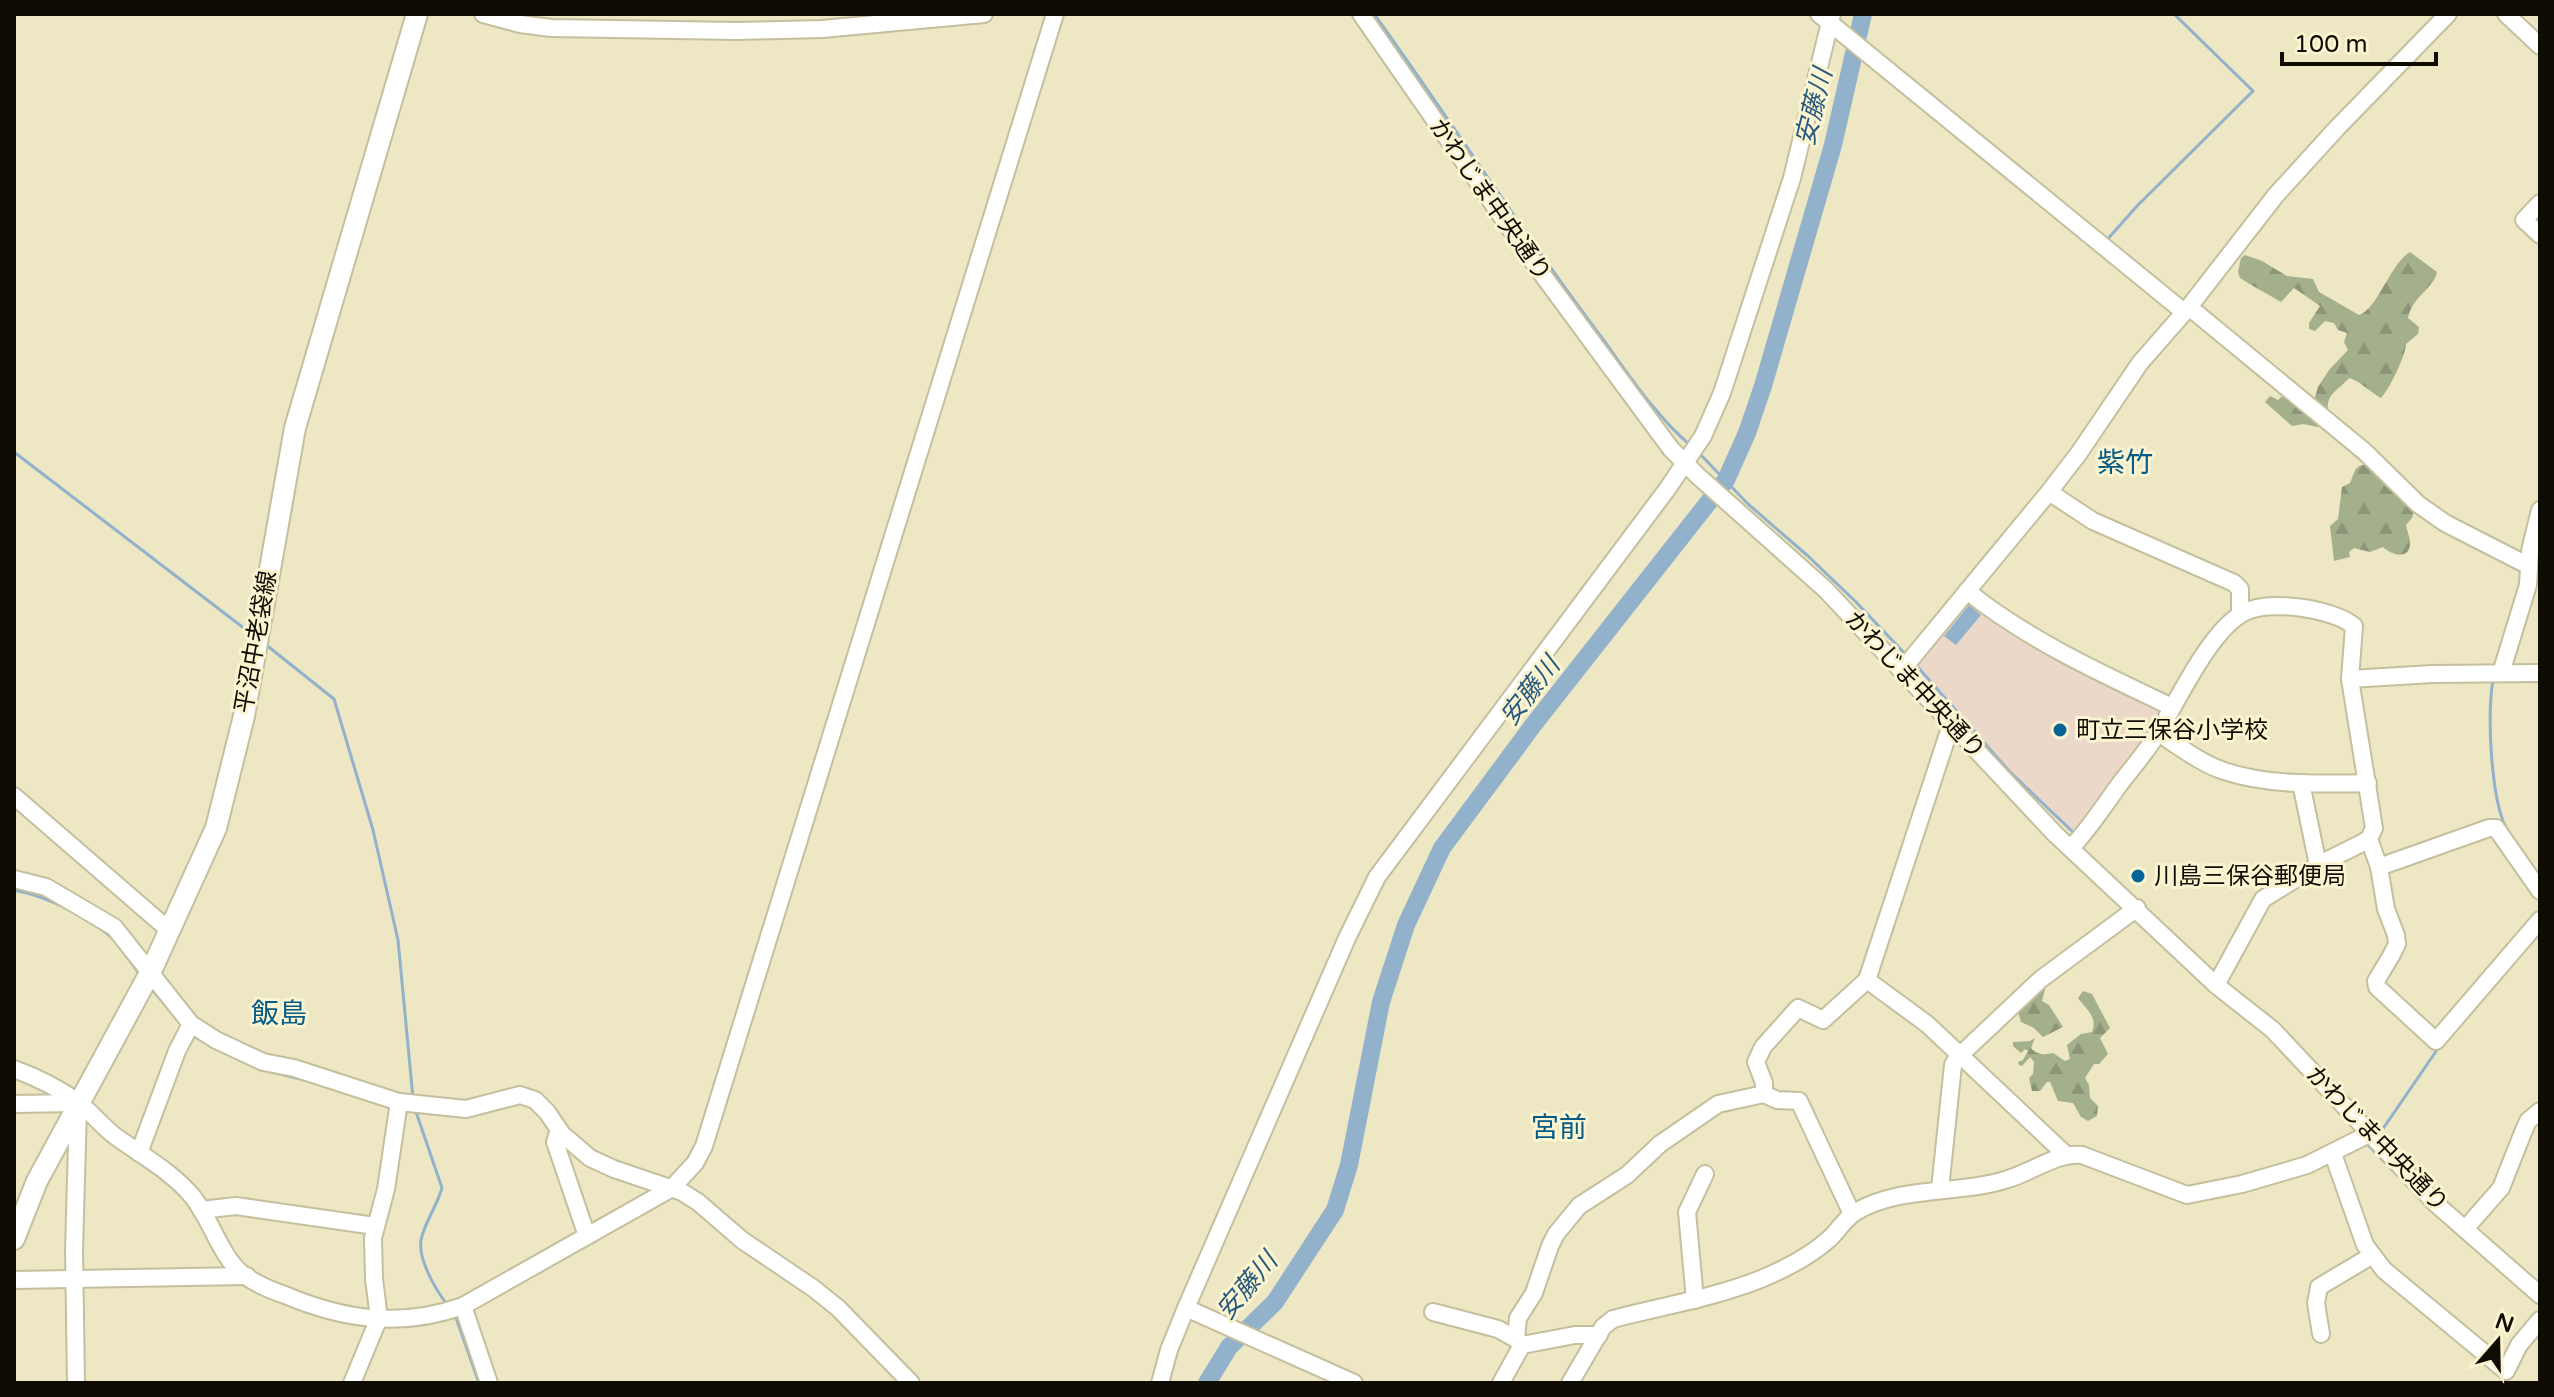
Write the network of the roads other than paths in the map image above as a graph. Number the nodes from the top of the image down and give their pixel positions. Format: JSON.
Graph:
{"nodes":[{"id":1,"x":417,"y":14,"type":"edge"},
{"id":2,"x":483,"y":14,"type":"edge"},
{"id":3,"x":984,"y":14,"type":"edge"},
{"id":4,"x":1055,"y":14,"type":"edge"},
{"id":5,"x":1361,"y":14,"type":"edge"},
{"id":6,"x":2448,"y":14,"type":"edge"},
{"id":7,"x":2506,"y":14,"type":"edge"},
{"id":8,"x":1827,"y":17,"type":"edge"},
{"id":9,"x":2540,"y":46,"type":"edge"},
{"id":10,"x":2540,"y":203,"type":"edge"},
{"id":11,"x":2540,"y":235,"type":"edge"},
{"id":12,"x":2186,"y":309,"type":"junction"},
{"id":13,"x":1686,"y":464,"type":"junction"},
{"id":14,"x":2049,"y":492,"type":"junction"},
{"id":15,"x":2540,"y":510,"type":"edge"},
{"id":16,"x":2529,"y":566,"type":"junction"},
{"id":17,"x":1967,"y":591,"type":"junction"},
{"id":18,"x":2240,"y":614,"type":"junction"},
{"id":19,"x":1902,"y":670,"type":"junction"},
{"id":20,"x":2501,"y":673,"type":"junction"},
{"id":21,"x":2540,"y":673,"type":"edge"},
{"id":22,"x":2350,"y":679,"type":"junction"},
{"id":23,"x":2172,"y":707,"type":"junction"},
{"id":24,"x":1954,"y":725,"type":"junction"},
{"id":25,"x":2158,"y":733,"type":"junction"},
{"id":26,"x":2301,"y":783,"type":"junction"},
{"id":27,"x":2368,"y":783,"type":"junction"},
{"id":28,"x":14,"y":796,"type":"edge"},
{"id":29,"x":2369,"y":839,"type":"junction"},
{"id":30,"x":2071,"y":848,"type":"junction"},
{"id":31,"x":2318,"y":865,"type":"junction"},
{"id":32,"x":2379,"y":867,"type":"junction"},
{"id":33,"x":14,"y":879,"type":"edge"},
{"id":34,"x":2540,"y":891,"type":"edge"},
{"id":35,"x":2137,"y":908,"type":"junction"},
{"id":36,"x":2540,"y":920,"type":"edge"},
{"id":37,"x":170,"y":931,"type":"junction"},
{"id":38,"x":151,"y":971,"type":"junction"},
{"id":39,"x":1867,"y":980,"type":"junction"},
{"id":40,"x":2216,"y":985,"type":"junction"},
{"id":41,"x":191,"y":1024,"type":"junction"},
{"id":42,"x":1960,"y":1055,"type":"junction"},
{"id":43,"x":14,"y":1069,"type":"edge"},
{"id":44,"x":1764,"y":1094,"type":"junction"},
{"id":45,"x":399,"y":1102,"type":"junction"},
{"id":46,"x":78,"y":1103,"type":"junction"},
{"id":47,"x":14,"y":1104,"type":"edge"},
{"id":48,"x":2540,"y":1111,"type":"edge"},
{"id":49,"x":559,"y":1130,"type":"junction"},
{"id":50,"x":2369,"y":1134,"type":"junction"},
{"id":51,"x":139,"y":1153,"type":"junction"},
{"id":52,"x":2065,"y":1154,"type":"junction"},
{"id":53,"x":2333,"y":1154,"type":"junction"},
{"id":54,"x":1705,"y":1174,"type":"dead end"},
{"id":55,"x":672,"y":1188,"type":"junction"},
{"id":56,"x":1940,"y":1189,"type":"junction"},
{"id":57,"x":201,"y":1210,"type":"junction"},
{"id":58,"x":1852,"y":1214,"type":"junction"},
{"id":59,"x":375,"y":1226,"type":"junction"},
{"id":60,"x":2465,"y":1229,"type":"junction"},
{"id":61,"x":587,"y":1236,"type":"junction"},
{"id":62,"x":14,"y":1239,"type":"edge"},
{"id":63,"x":2371,"y":1256,"type":"junction"},
{"id":64,"x":247,"y":1276,"type":"junction"},
{"id":65,"x":74,"y":1277,"type":"junction"},
{"id":66,"x":14,"y":1280,"type":"edge"},
{"id":67,"x":2540,"y":1295,"type":"edge"},
{"id":68,"x":1695,"y":1300,"type":"junction"},
{"id":69,"x":463,"y":1306,"type":"junction"},
{"id":70,"x":1186,"y":1308,"type":"junction"},
{"id":71,"x":1433,"y":1312,"type":"dead end"},
{"id":72,"x":379,"y":1318,"type":"junction"},
{"id":73,"x":2540,"y":1320,"type":"edge"},
{"id":74,"x":2321,"y":1334,"type":"dead end"},
{"id":75,"x":1599,"y":1335,"type":"junction"},
{"id":76,"x":1519,"y":1342,"type":"junction"},
{"id":77,"x":76,"y":1383,"type":"edge"},
{"id":78,"x":352,"y":1383,"type":"edge"},
{"id":79,"x":489,"y":1383,"type":"edge"},
{"id":80,"x":911,"y":1383,"type":"edge"},
{"id":81,"x":1160,"y":1383,"type":"edge"},
{"id":82,"x":1354,"y":1383,"type":"edge"},
{"id":83,"x":1501,"y":1383,"type":"edge"},
{"id":84,"x":1570,"y":1383,"type":"edge"}],
"edges":[{"from":1,"to":37,"type":"main road","name":"平沼中老袋線"},
{"from":2,"to":3,"type":"street"},
{"from":4,"to":55,"type":"street"},
{"from":5,"to":13,"type":"street","name":"かわじま中央通り"},
{"from":6,"to":12,"type":"street"},
{"from":7,"to":9,"type":"street"},
{"from":8,"to":12,"type":"street"},
{"from":8,"to":13,"type":"street"},
{"from":10,"to":11,"type":"street"},
{"from":12,"to":14,"type":"street"},
{"from":12,"to":16,"type":"street"},
{"from":13,"to":19,"type":"street","name":"かわじま中央通り"},
{"from":13,"to":70,"type":"street"},
{"from":14,"to":17,"type":"street"},
{"from":14,"to":18,"type":"street"},
{"from":15,"to":16,"type":"street"},
{"from":16,"to":20,"type":"street"},
{"from":17,"to":19,"type":"street"},
{"from":17,"to":23,"type":"street"},
{"from":18,"to":22,"type":"street"},
{"from":18,"to":23,"type":"street"},
{"from":19,"to":24,"type":"street","name":"かわじま中央通り"},
{"from":20,"to":21,"type":"street"},
{"from":20,"to":22,"type":"street"},
{"from":22,"to":27,"type":"street"},
{"from":23,"to":25,"type":"street"},
{"from":24,"to":30,"type":"street","name":"かわじま中央通り"},
{"from":24,"to":39,"type":"street"},
{"from":25,"to":26,"type":"street"},
{"from":25,"to":30,"type":"street"},
{"from":26,"to":27,"type":"street"},
{"from":26,"to":31,"type":"street"},
{"from":27,"to":29,"type":"street"},
{"from":28,"to":37,"type":"street"},
{"from":29,"to":31,"type":"street"},
{"from":29,"to":32,"type":"street"},
{"from":30,"to":35,"type":"street","name":"かわじま中央通り"},
{"from":31,"to":40,"type":"street"},
{"from":32,"to":34,"type":"street"},
{"from":32,"to":36,"type":"street"},
{"from":33,"to":38,"type":"street"},
{"from":35,"to":40,"type":"street","name":"かわじま中央通り"},
{"from":35,"to":42,"type":"street"},
{"from":37,"to":38,"type":"main road","name":"平沼中老袋線"},
{"from":38,"to":41,"type":"street"},
{"from":38,"to":46,"type":"main road","name":"平沼中老袋線"},
{"from":39,"to":42,"type":"street"},
{"from":39,"to":44,"type":"street"},
{"from":40,"to":50,"type":"street","name":"かわじま中央通り"},
{"from":41,"to":45,"type":"street"},
{"from":41,"to":51,"type":"street"},
{"from":42,"to":52,"type":"street"},
{"from":42,"to":56,"type":"street"},
{"from":43,"to":46,"type":"street"},
{"from":44,"to":58,"type":"street"},
{"from":44,"to":76,"type":"street"},
{"from":45,"to":49,"type":"street"},
{"from":45,"to":59,"type":"street"},
{"from":46,"to":47,"type":"street"},
{"from":46,"to":51,"type":"street"},
{"from":46,"to":62,"type":"main road","name":"平沼中老袋線"},
{"from":46,"to":65,"type":"street"},
{"from":48,"to":60,"type":"street"},
{"from":49,"to":55,"type":"street"},
{"from":49,"to":61,"type":"street"},
{"from":50,"to":53,"type":"street"},
{"from":50,"to":60,"type":"street","name":"かわじま中央通り"},
{"from":51,"to":57,"type":"street"},
{"from":52,"to":53,"type":"street"},
{"from":52,"to":56,"type":"street"},
{"from":53,"to":63,"type":"street"},
{"from":54,"to":68,"type":"street"},
{"from":55,"to":61,"type":"street"},
{"from":55,"to":80,"type":"street"},
{"from":56,"to":58,"type":"street"},
{"from":57,"to":59,"type":"street"},
{"from":57,"to":64,"type":"street"},
{"from":58,"to":68,"type":"street"},
{"from":59,"to":72,"type":"street"},
{"from":60,"to":67,"type":"street","name":"かわじま中央通り"},
{"from":61,"to":69,"type":"street"},
{"from":63,"to":73,"type":"street"},
{"from":63,"to":74,"type":"street"},
{"from":64,"to":65,"type":"street"},
{"from":64,"to":72,"type":"street"},
{"from":65,"to":66,"type":"street"},
{"from":65,"to":77,"type":"street"},
{"from":68,"to":75,"type":"street"},
{"from":69,"to":72,"type":"street"},
{"from":69,"to":79,"type":"street"},
{"from":70,"to":81,"type":"street"},
{"from":70,"to":82,"type":"street"},
{"from":71,"to":76,"type":"street"},
{"from":72,"to":78,"type":"street"},
{"from":75,"to":76,"type":"street"},
{"from":75,"to":84,"type":"street"},
{"from":76,"to":83,"type":"street"}]}
